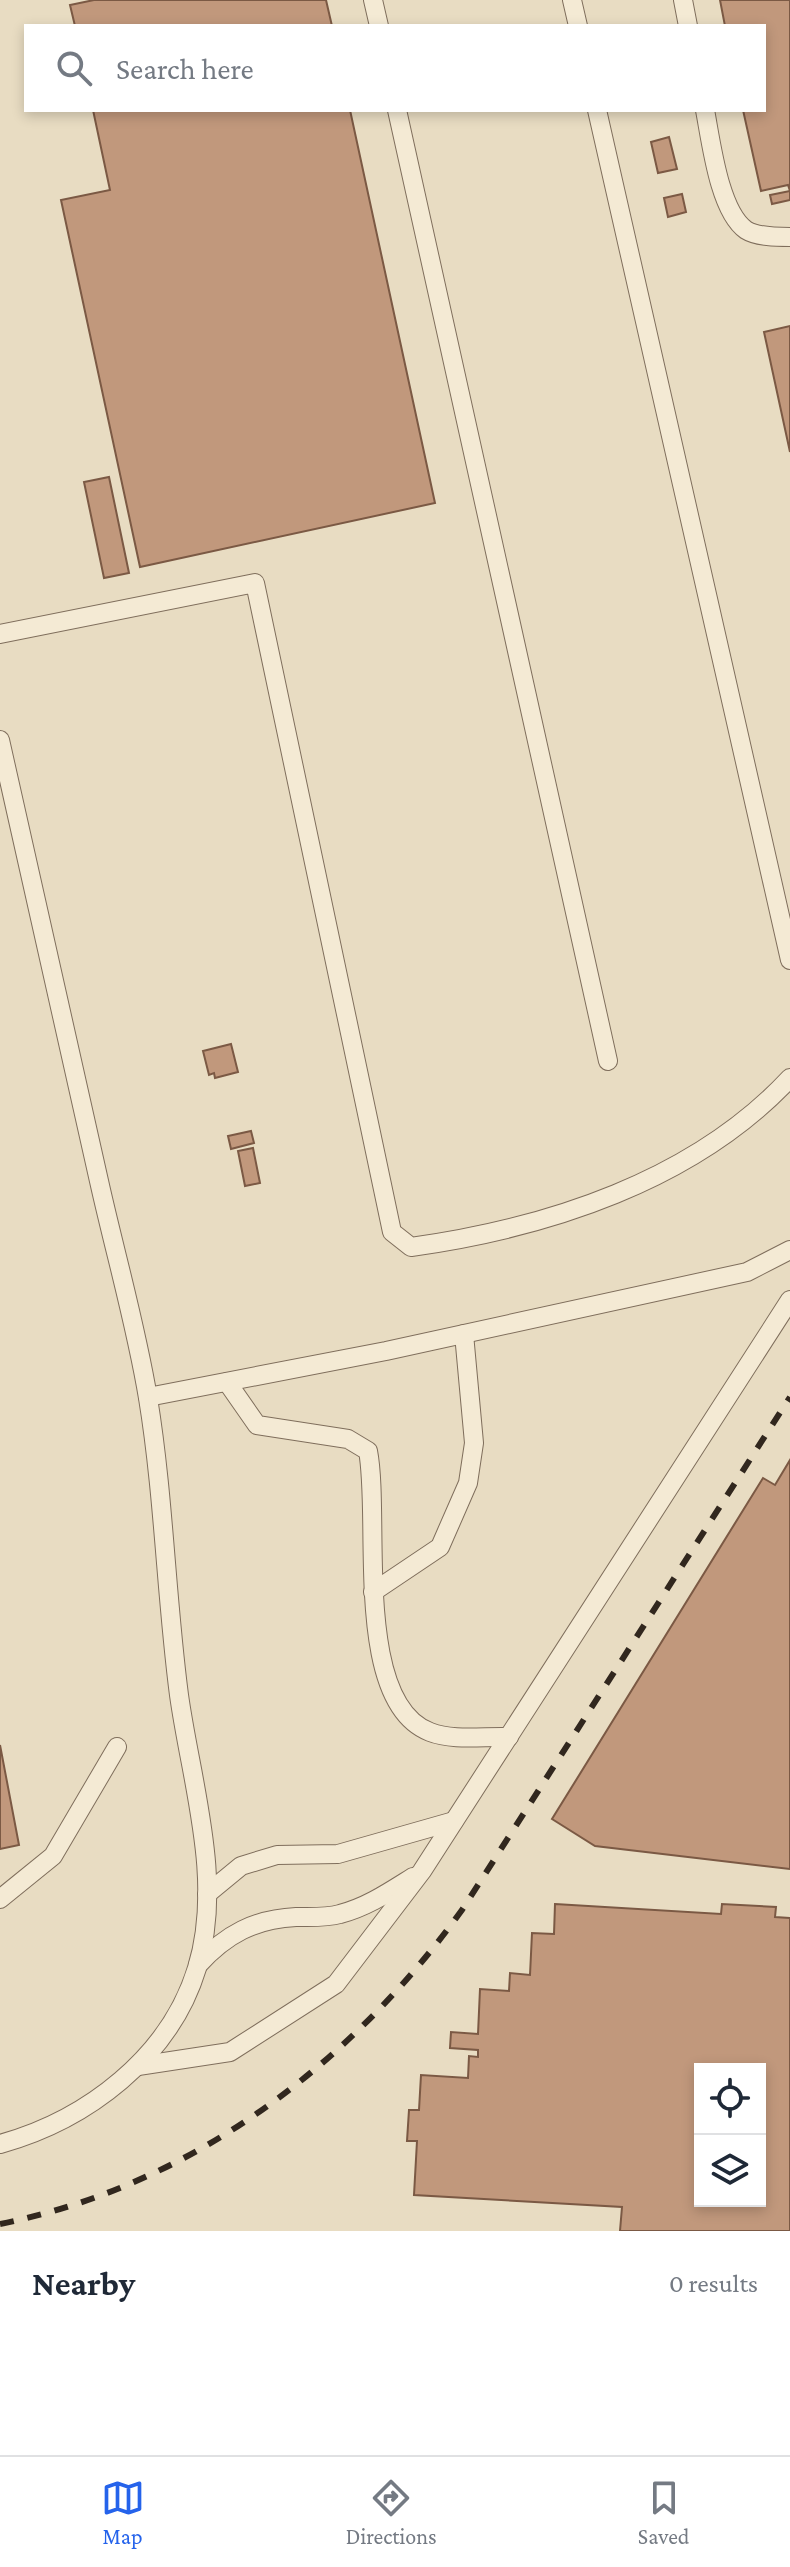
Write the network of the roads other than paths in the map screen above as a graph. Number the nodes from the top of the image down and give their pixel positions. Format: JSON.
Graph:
{"nodes":[{"id":1,"x":373,"y":0,"type":"edge"},
{"id":2,"x":572,"y":0,"type":"edge"},
{"id":3,"x":683,"y":0,"type":"edge"},
{"id":4,"x":379,"y":24,"type":"edge"},
{"id":5,"x":578,"y":24,"type":"edge"},
{"id":6,"x":688,"y":24,"type":"edge"},
{"id":7,"x":397,"y":112,"type":"edge"},
{"id":8,"x":597,"y":112,"type":"edge"},
{"id":9,"x":705,"y":112,"type":"edge"},
{"id":10,"x":790,"y":237,"type":"edge"},
{"id":11,"x":0,"y":634,"type":"edge"},
{"id":12,"x":0,"y":740,"type":"edge"},
{"id":13,"x":790,"y":960,"type":"edge"},
{"id":14,"x":608,"y":1061,"type":"dead end"},
{"id":15,"x":790,"y":1078,"type":"edge"},
{"id":16,"x":790,"y":1250,"type":"edge"},
{"id":17,"x":790,"y":1300,"type":"edge"},
{"id":18,"x":464,"y":1334,"type":"junction"},
{"id":19,"x":227,"y":1382,"type":"junction"},
{"id":20,"x":148,"y":1397,"type":"junction"},
{"id":21,"x":373,"y":1592,"type":"junction"},
{"id":22,"x":509,"y":1737,"type":"junction"},
{"id":23,"x":117,"y":1747,"type":"dead end"},
{"id":24,"x":454,"y":1821,"type":"junction"},
{"id":25,"x":422,"y":1871,"type":"junction"},
{"id":26,"x":207,"y":1894,"type":"junction"},
{"id":27,"x":0,"y":1899,"type":"edge"},
{"id":28,"x":198,"y":1965,"type":"junction"},
{"id":29,"x":138,"y":2066,"type":"junction"},
{"id":30,"x":0,"y":2144,"type":"edge"}],
"edges":[{"from":1,"to":4,"type":"lane"},
{"from":2,"to":5,"type":"lane"},
{"from":3,"to":6,"type":"lane"},
{"from":7,"to":14,"type":"lane"},
{"from":8,"to":13,"type":"lane"},
{"from":9,"to":10,"type":"lane"},
{"from":11,"to":15,"type":"lane"},
{"from":12,"to":20,"type":"lane"},
{"from":16,"to":18,"type":"lane"},
{"from":17,"to":22,"type":"lane"},
{"from":18,"to":19,"type":"lane"},
{"from":18,"to":21,"type":"lane"},
{"from":19,"to":20,"type":"lane"},
{"from":19,"to":21,"type":"lane"},
{"from":20,"to":26,"type":"lane"},
{"from":21,"to":22,"type":"lane"},
{"from":22,"to":24,"type":"lane"},
{"from":23,"to":27,"type":"lane"},
{"from":24,"to":25,"type":"lane"},
{"from":24,"to":26,"type":"lane"},
{"from":25,"to":28,"type":"lane"},
{"from":25,"to":29,"type":"lane"},
{"from":26,"to":28,"type":"lane"},
{"from":28,"to":29,"type":"lane"},
{"from":29,"to":30,"type":"lane"}]}
